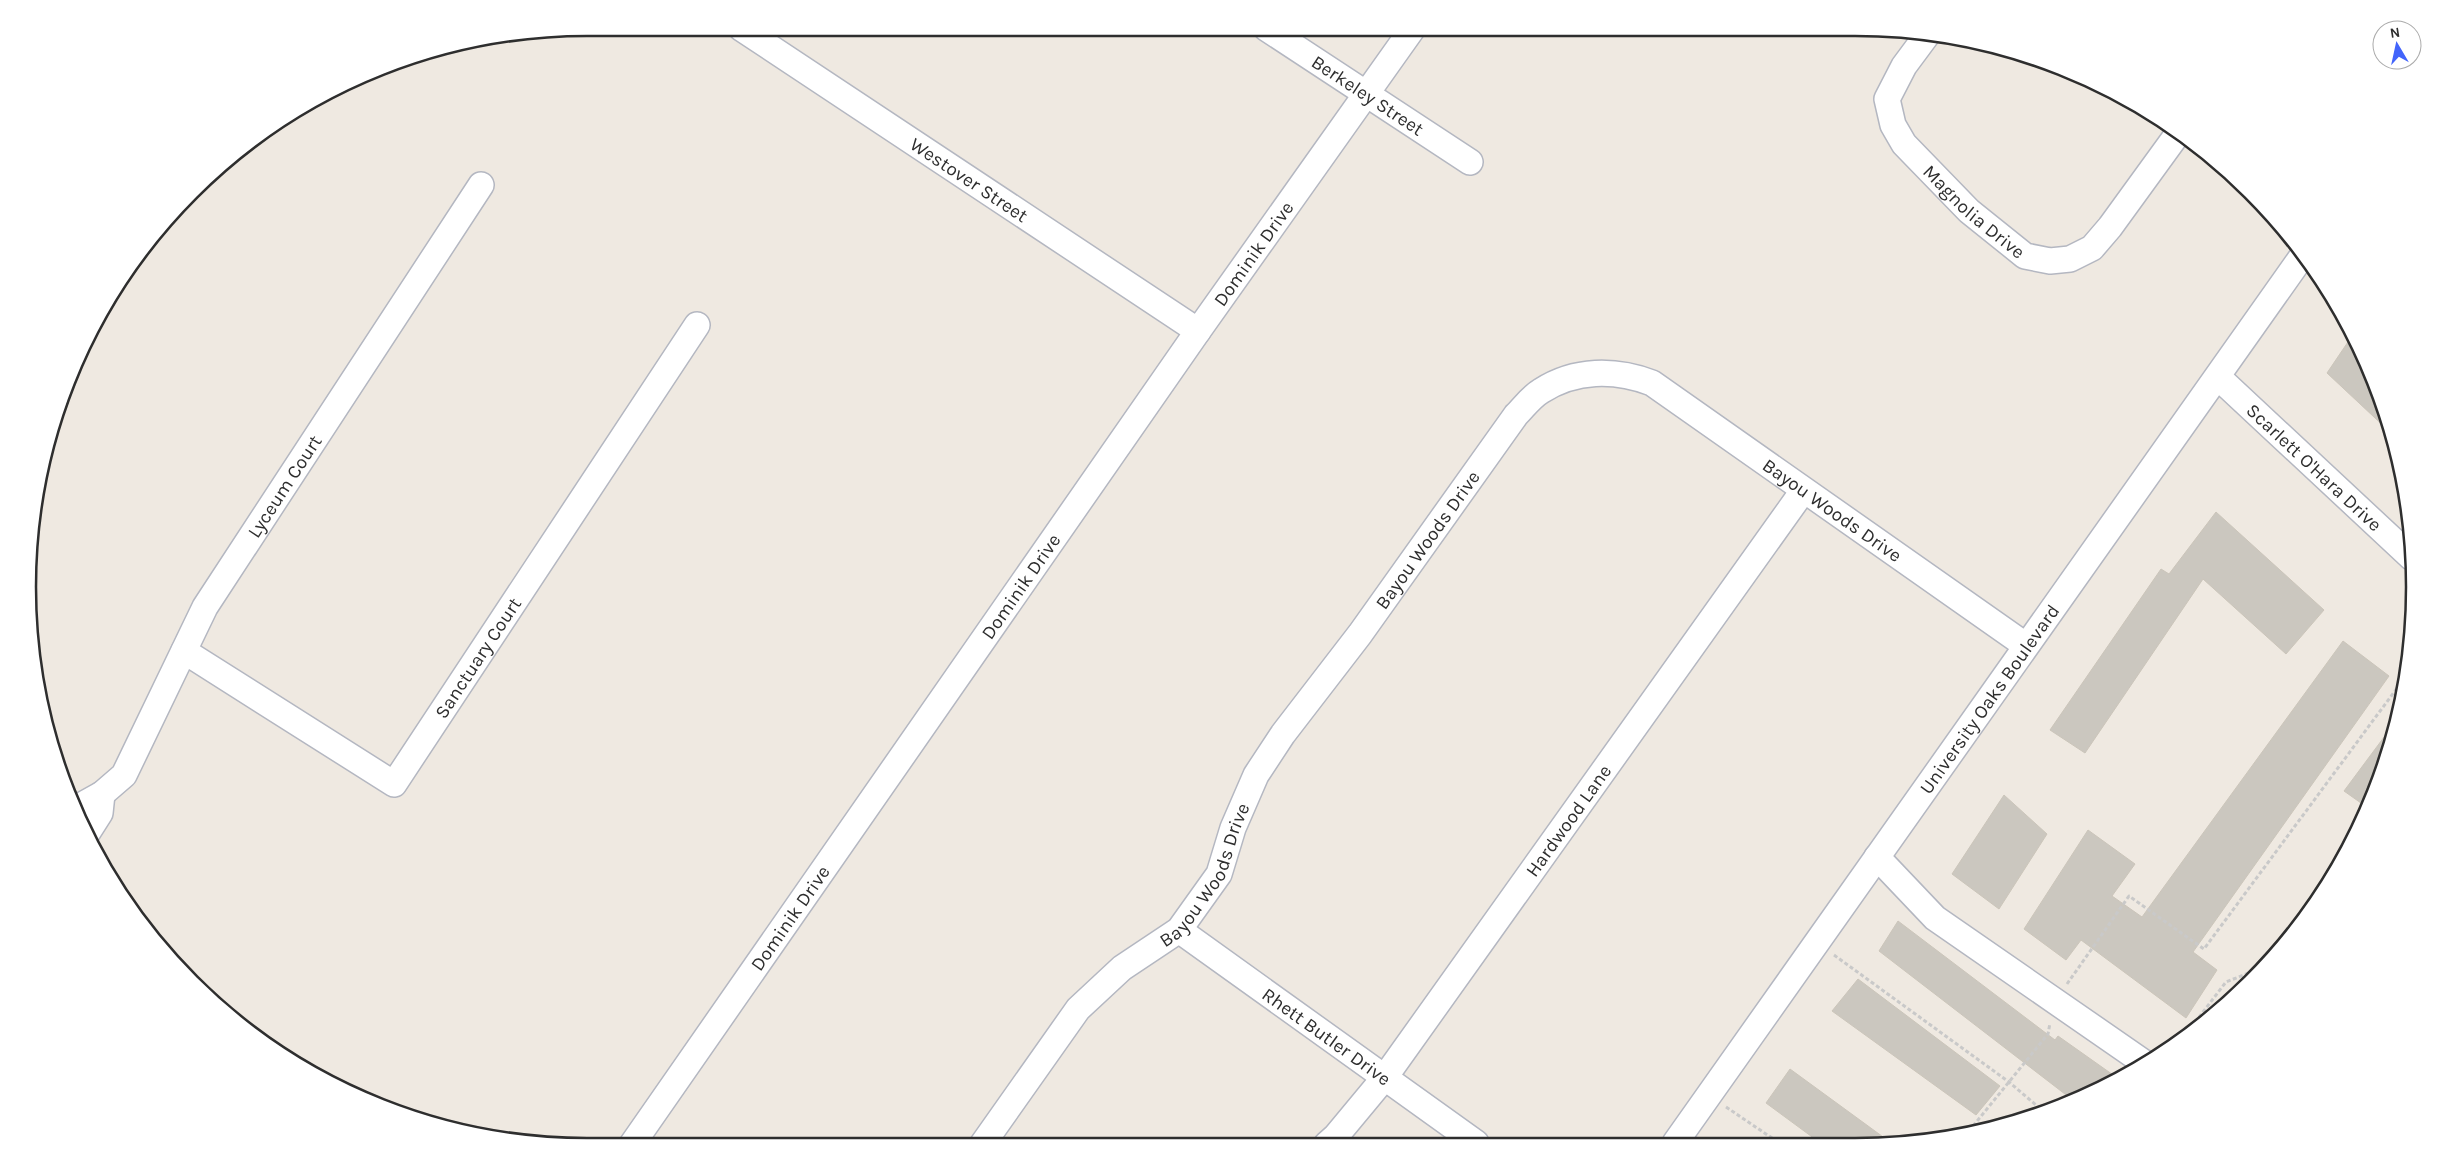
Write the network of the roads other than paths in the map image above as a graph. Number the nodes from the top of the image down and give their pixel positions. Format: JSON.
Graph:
{"nodes":[{"id":1,"x":753,"y":36,"type":"edge"},
{"id":2,"x":1278,"y":36,"type":"edge"},
{"id":3,"x":1407,"y":36,"type":"edge"},
{"id":4,"x":1923,"y":41,"type":"edge"},
{"id":5,"x":1366,"y":94,"type":"junction"},
{"id":6,"x":2174,"y":139,"type":"edge"},
{"id":7,"x":1470,"y":162,"type":"dead end"},
{"id":8,"x":481,"y":186,"type":"dead end"},
{"id":9,"x":2299,"y":261,"type":"edge"},
{"id":10,"x":697,"y":325,"type":"dead end"},
{"id":11,"x":1198,"y":332,"type":"junction"},
{"id":12,"x":2218,"y":376,"type":"junction"},
{"id":13,"x":1803,"y":491,"type":"junction"},
{"id":14,"x":2405,"y":549,"type":"edge"},
{"id":15,"x":2026,"y":645,"type":"junction"},
{"id":16,"x":184,"y":651,"type":"junction"},
{"id":17,"x":102,"y":794,"type":"junction"},
{"id":18,"x":82,"y":806,"type":"edge"},
{"id":19,"x":91,"y":827,"type":"edge"},
{"id":20,"x":1877,"y":857,"type":"junction"},
{"id":21,"x":1179,"y":930,"type":"junction"},
{"id":22,"x":2138,"y":1059,"type":"edge"},
{"id":23,"x":1385,"y":1077,"type":"junction"},
{"id":24,"x":637,"y":1138,"type":"edge"},
{"id":25,"x":987,"y":1138,"type":"edge"},
{"id":26,"x":1334,"y":1138,"type":"edge"},
{"id":27,"x":1469,"y":1138,"type":"edge"},
{"id":28,"x":1679,"y":1138,"type":"edge"}],
"edges":[{"from":1,"to":11,"type":"street","name":"Westover Street"},
{"from":2,"to":5,"type":"street","name":"Berkeley Street"},
{"from":3,"to":5,"type":"street","name":"Dominik Drive"},
{"from":4,"to":6,"type":"street","name":"Magnolia Drive"},
{"from":5,"to":7,"type":"street","name":"Berkeley Street"},
{"from":5,"to":11,"type":"street","name":"Dominik Drive"},
{"from":8,"to":16,"type":"street","name":"Lyceum Court"},
{"from":9,"to":12,"type":"street","name":"University Oaks Boulevard"},
{"from":10,"to":16,"type":"street","name":"Sanctuary Court"},
{"from":11,"to":24,"type":"street","name":"Dominik Drive"},
{"from":12,"to":14,"type":"street","name":"Scarlett O'Hara Drive"},
{"from":12,"to":15,"type":"street","name":"University Oaks Boulevard"},
{"from":13,"to":15,"type":"street","name":"Bayou Woods Drive"},
{"from":13,"to":21,"type":"street","name":"Bayou Woods Drive"},
{"from":13,"to":23,"type":"street","name":"Hardwood Lane"},
{"from":15,"to":20,"type":"street","name":"University Oaks Boulevard"},
{"from":16,"to":17,"type":"street","name":"Lyceum Court"},
{"from":17,"to":18,"type":"street","name":"Lyceum Court"},
{"from":17,"to":19,"type":"street"},
{"from":20,"to":22,"type":"street"},
{"from":20,"to":28,"type":"street","name":"University Oaks Boulevard"},
{"from":21,"to":23,"type":"street","name":"Rhett Butler Drive"},
{"from":21,"to":25,"type":"street","name":"Bayou Woods Drive"},
{"from":23,"to":26,"type":"street","name":"Hardwood Lane"},
{"from":23,"to":27,"type":"street","name":"Rhett Butler Drive"}]}
